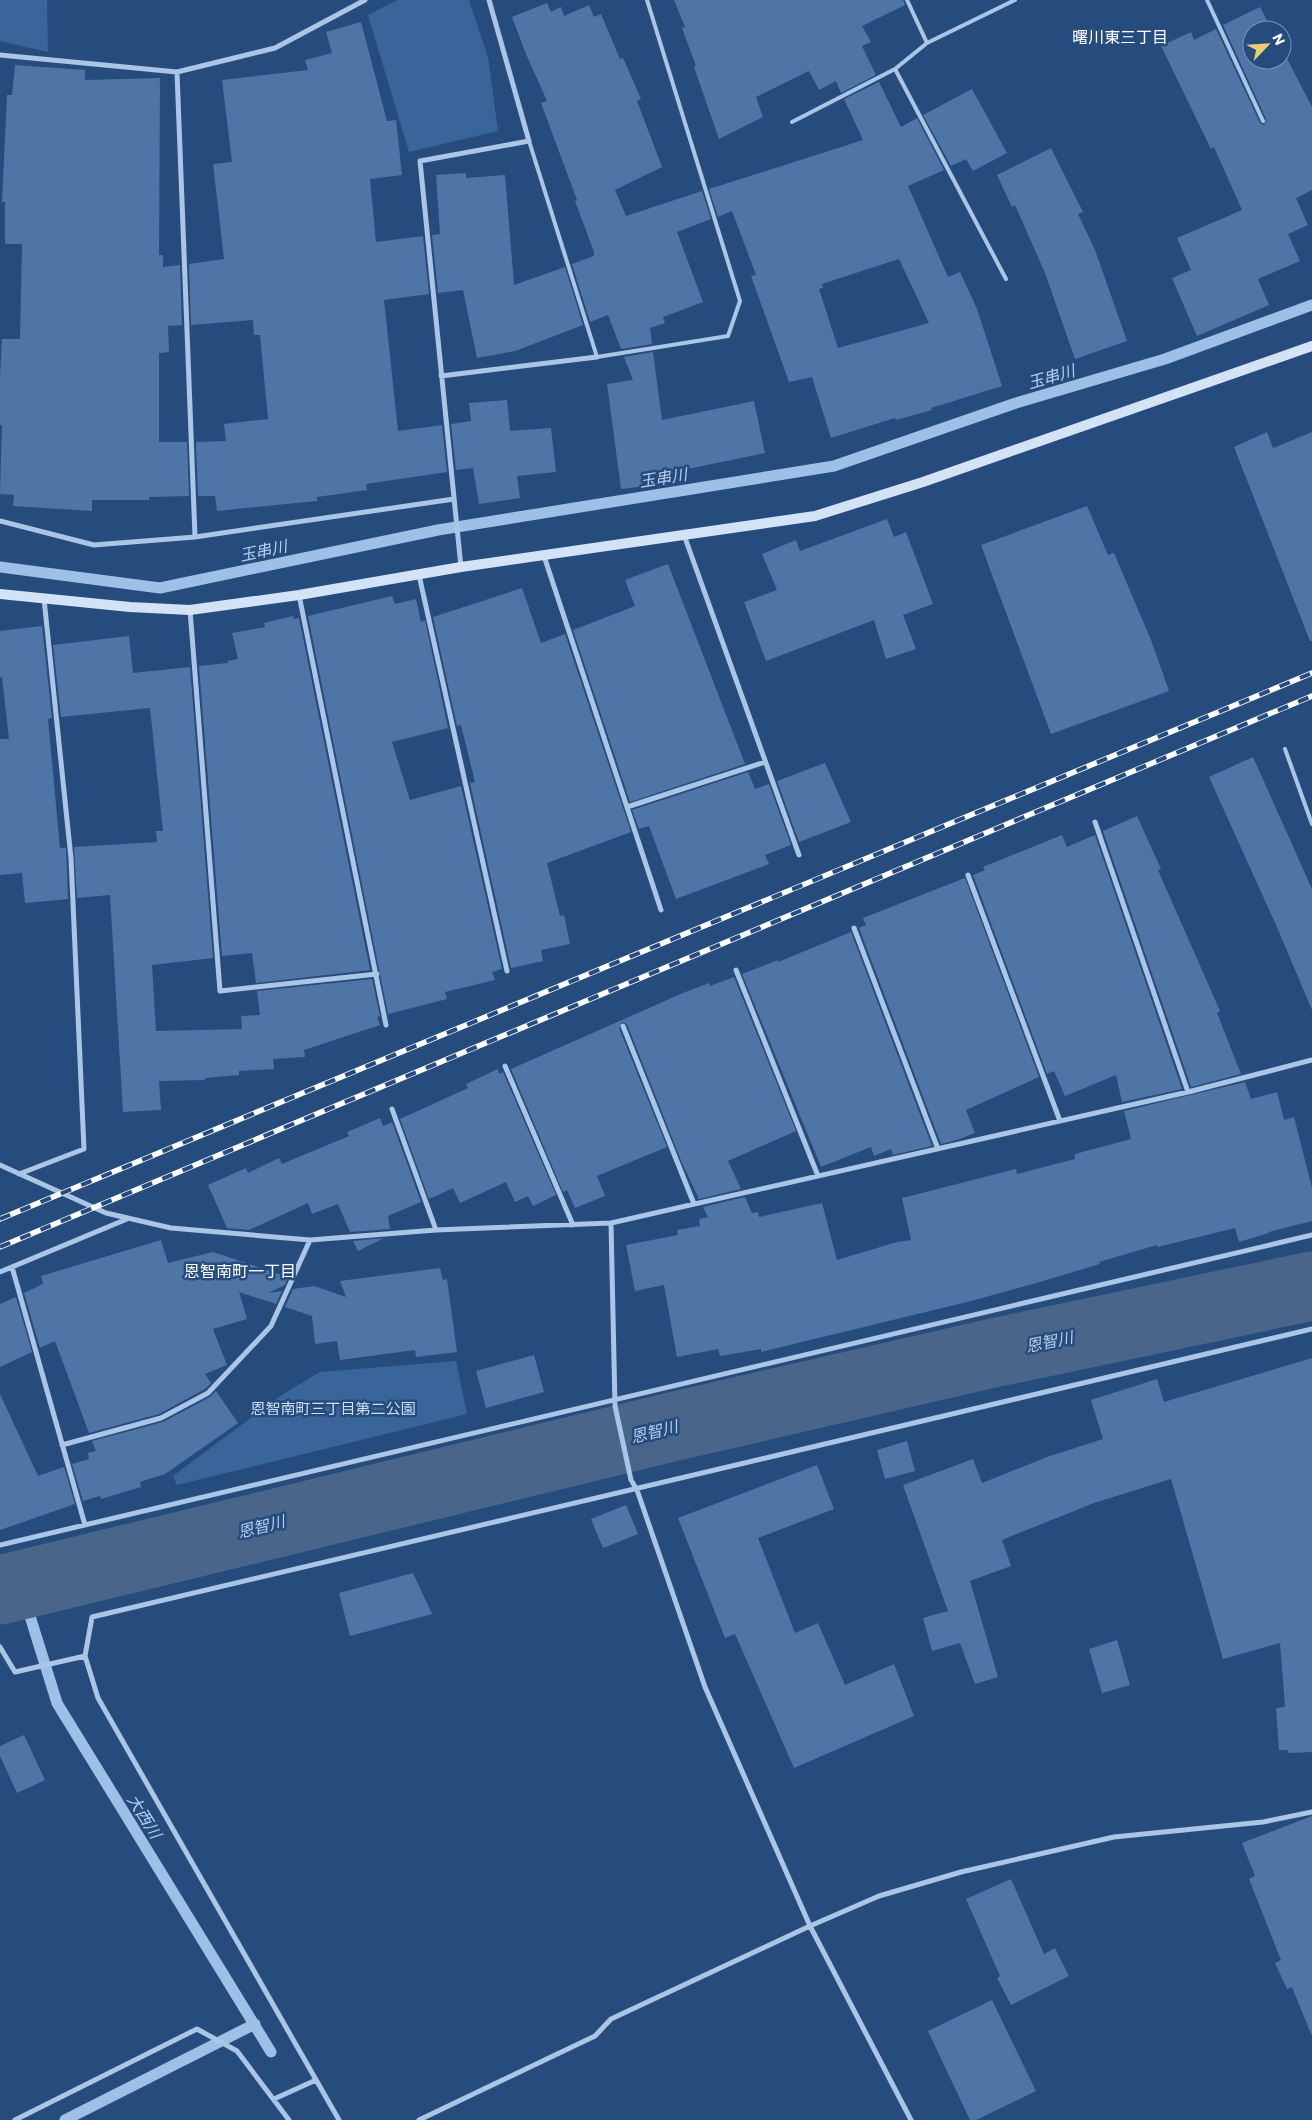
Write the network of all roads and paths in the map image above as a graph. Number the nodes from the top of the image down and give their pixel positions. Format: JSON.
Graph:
{"nodes":[{"id":1,"x":365,"y":0,"type":"edge"},
{"id":2,"x":489,"y":0,"type":"edge"},
{"id":3,"x":647,"y":0,"type":"edge"},
{"id":4,"x":907,"y":0,"type":"edge"},
{"id":5,"x":1015,"y":0,"type":"edge"},
{"id":6,"x":1207,"y":0,"type":"edge"},
{"id":7,"x":927,"y":43,"type":"junction"},
{"id":8,"x":0,"y":55,"type":"edge"},
{"id":9,"x":895,"y":69,"type":"junction"},
{"id":10,"x":176,"y":72,"type":"junction"},
{"id":11,"x":1263,"y":121,"type":"dead end"},
{"id":12,"x":792,"y":122,"type":"dead end"},
{"id":13,"x":529,"y":141,"type":"junction"},
{"id":14,"x":1006,"y":279,"type":"dead end"},
{"id":15,"x":1312,"y":346,"type":"edge"},
{"id":16,"x":597,"y":357,"type":"junction"},
{"id":17,"x":441,"y":376,"type":"junction"},
{"id":18,"x":454,"y":499,"type":"junction"},
{"id":19,"x":0,"y":521,"type":"edge"},
{"id":20,"x":684,"y":535,"type":"junction"},
{"id":21,"x":195,"y":537,"type":"junction"},
{"id":22,"x":544,"y":555,"type":"junction"},
{"id":23,"x":461,"y":567,"type":"junction"},
{"id":24,"x":419,"y":575,"type":"junction"},
{"id":25,"x":0,"y":594,"type":"edge"},
{"id":26,"x":299,"y":595,"type":"junction"},
{"id":27,"x":44,"y":599,"type":"junction"},
{"id":28,"x":190,"y":610,"type":"junction"},
{"id":29,"x":1285,"y":749,"type":"dead end"},
{"id":30,"x":765,"y":762,"type":"junction"},
{"id":31,"x":627,"y":807,"type":"junction"},
{"id":32,"x":1095,"y":822,"type":"dead end"},
{"id":33,"x":1312,"y":824,"type":"edge"},
{"id":34,"x":798,"y":855,"type":"dead end"},
{"id":35,"x":968,"y":875,"type":"dead end"},
{"id":36,"x":661,"y":910,"type":"dead end"},
{"id":37,"x":854,"y":928,"type":"dead end"},
{"id":38,"x":736,"y":970,"type":"dead end"},
{"id":39,"x":507,"y":971,"type":"dead end"},
{"id":40,"x":377,"y":974,"type":"junction"},
{"id":41,"x":386,"y":1025,"type":"dead end"},
{"id":42,"x":623,"y":1026,"type":"dead end"},
{"id":43,"x":1312,"y":1060,"type":"edge"},
{"id":44,"x":505,"y":1066,"type":"dead end"},
{"id":45,"x":1188,"y":1092,"type":"junction"},
{"id":46,"x":392,"y":1109,"type":"dead end"},
{"id":47,"x":1060,"y":1121,"type":"junction"},
{"id":48,"x":938,"y":1149,"type":"junction"},
{"id":49,"x":0,"y":1165,"type":"edge"},
{"id":50,"x":18,"y":1174,"type":"junction"},
{"id":51,"x":818,"y":1176,"type":"junction"},
{"id":52,"x":694,"y":1204,"type":"junction"},
{"id":53,"x":128,"y":1218,"type":"junction"},
{"id":54,"x":611,"y":1223,"type":"junction"},
{"id":55,"x":573,"y":1225,"type":"junction"},
{"id":56,"x":436,"y":1230,"type":"junction"},
{"id":57,"x":1312,"y":1235,"type":"edge"},
{"id":58,"x":310,"y":1240,"type":"junction"},
{"id":59,"x":12,"y":1267,"type":"junction"},
{"id":60,"x":0,"y":1272,"type":"edge"},
{"id":61,"x":1312,"y":1329,"type":"edge"},
{"id":62,"x":615,"y":1400,"type":"junction"},
{"id":63,"x":62,"y":1445,"type":"junction"},
{"id":64,"x":637,"y":1490,"type":"junction"},
{"id":65,"x":85,"y":1525,"type":"junction"},
{"id":66,"x":0,"y":1545,"type":"edge"},
{"id":67,"x":0,"y":1646,"type":"edge"},
{"id":68,"x":85,"y":1656,"type":"junction"},
{"id":69,"x":1312,"y":1812,"type":"edge"},
{"id":70,"x":810,"y":1926,"type":"junction"},
{"id":71,"x":316,"y":2080,"type":"junction"},
{"id":72,"x":274,"y":2099,"type":"junction"},
{"id":73,"x":15,"y":2120,"type":"edge"},
{"id":74,"x":289,"y":2120,"type":"edge"},
{"id":75,"x":339,"y":2120,"type":"edge"},
{"id":76,"x":419,"y":2120,"type":"edge"},
{"id":77,"x":911,"y":2120,"type":"edge"}],
"edges":[{"from":1,"to":10,"type":"street"},
{"from":2,"to":13,"type":"street"},
{"from":3,"to":16,"type":"lane"},
{"from":4,"to":7,"type":"lane"},
{"from":5,"to":7,"type":"lane"},
{"from":6,"to":11,"type":"lane"},
{"from":7,"to":9,"type":"lane"},
{"from":8,"to":10,"type":"street"},
{"from":9,"to":12,"type":"lane"},
{"from":9,"to":14,"type":"lane"},
{"from":10,"to":21,"type":"street"},
{"from":13,"to":16,"type":"lane"},
{"from":13,"to":17,"type":"street"},
{"from":15,"to":20,"type":"street"},
{"from":16,"to":17,"type":"street"},
{"from":17,"to":18,"type":"street"},
{"from":18,"to":21,"type":"street"},
{"from":18,"to":23,"type":"street"},
{"from":19,"to":21,"type":"street"},
{"from":20,"to":22,"type":"street"},
{"from":20,"to":30,"type":"street"},
{"from":22,"to":23,"type":"street"},
{"from":22,"to":31,"type":"street"},
{"from":23,"to":24,"type":"street"},
{"from":24,"to":26,"type":"street"},
{"from":24,"to":39,"type":"street"},
{"from":25,"to":27,"type":"street"},
{"from":26,"to":28,"type":"street"},
{"from":26,"to":40,"type":"street"},
{"from":27,"to":28,"type":"street"},
{"from":27,"to":50,"type":"street"},
{"from":28,"to":40,"type":"street"},
{"from":29,"to":33,"type":"lane"},
{"from":30,"to":31,"type":"street"},
{"from":30,"to":34,"type":"street"},
{"from":31,"to":36,"type":"street"},
{"from":32,"to":45,"type":"street"},
{"from":35,"to":47,"type":"street"},
{"from":37,"to":48,"type":"street"},
{"from":38,"to":51,"type":"street"},
{"from":40,"to":41,"type":"street"},
{"from":42,"to":52,"type":"street"},
{"from":43,"to":45,"type":"street"},
{"from":44,"to":55,"type":"street"},
{"from":45,"to":47,"type":"street"},
{"from":46,"to":56,"type":"street"},
{"from":47,"to":48,"type":"street"},
{"from":48,"to":51,"type":"street"},
{"from":49,"to":50,"type":"street"},
{"from":50,"to":53,"type":"street"},
{"from":51,"to":52,"type":"street"},
{"from":52,"to":54,"type":"street"},
{"from":53,"to":58,"type":"street"},
{"from":53,"to":59,"type":"street"},
{"from":54,"to":55,"type":"street"},
{"from":54,"to":62,"type":"street"},
{"from":55,"to":56,"type":"street"},
{"from":56,"to":58,"type":"street"},
{"from":57,"to":62,"type":"street"},
{"from":58,"to":63,"type":"street"},
{"from":59,"to":60,"type":"street"},
{"from":59,"to":63,"type":"street"},
{"from":61,"to":64,"type":"street"},
{"from":62,"to":64,"type":"street"},
{"from":62,"to":65,"type":"street"},
{"from":63,"to":65,"type":"street"},
{"from":64,"to":68,"type":"street"},
{"from":64,"to":70,"type":"street"},
{"from":65,"to":66,"type":"street"},
{"from":67,"to":68,"type":"street"},
{"from":68,"to":71,"type":"street"},
{"from":69,"to":70,"type":"street"},
{"from":70,"to":76,"type":"street"},
{"from":70,"to":77,"type":"street"},
{"from":71,"to":72,"type":"street"},
{"from":71,"to":75,"type":"street"},
{"from":72,"to":73,"type":"street"},
{"from":72,"to":74,"type":"street"}]}
